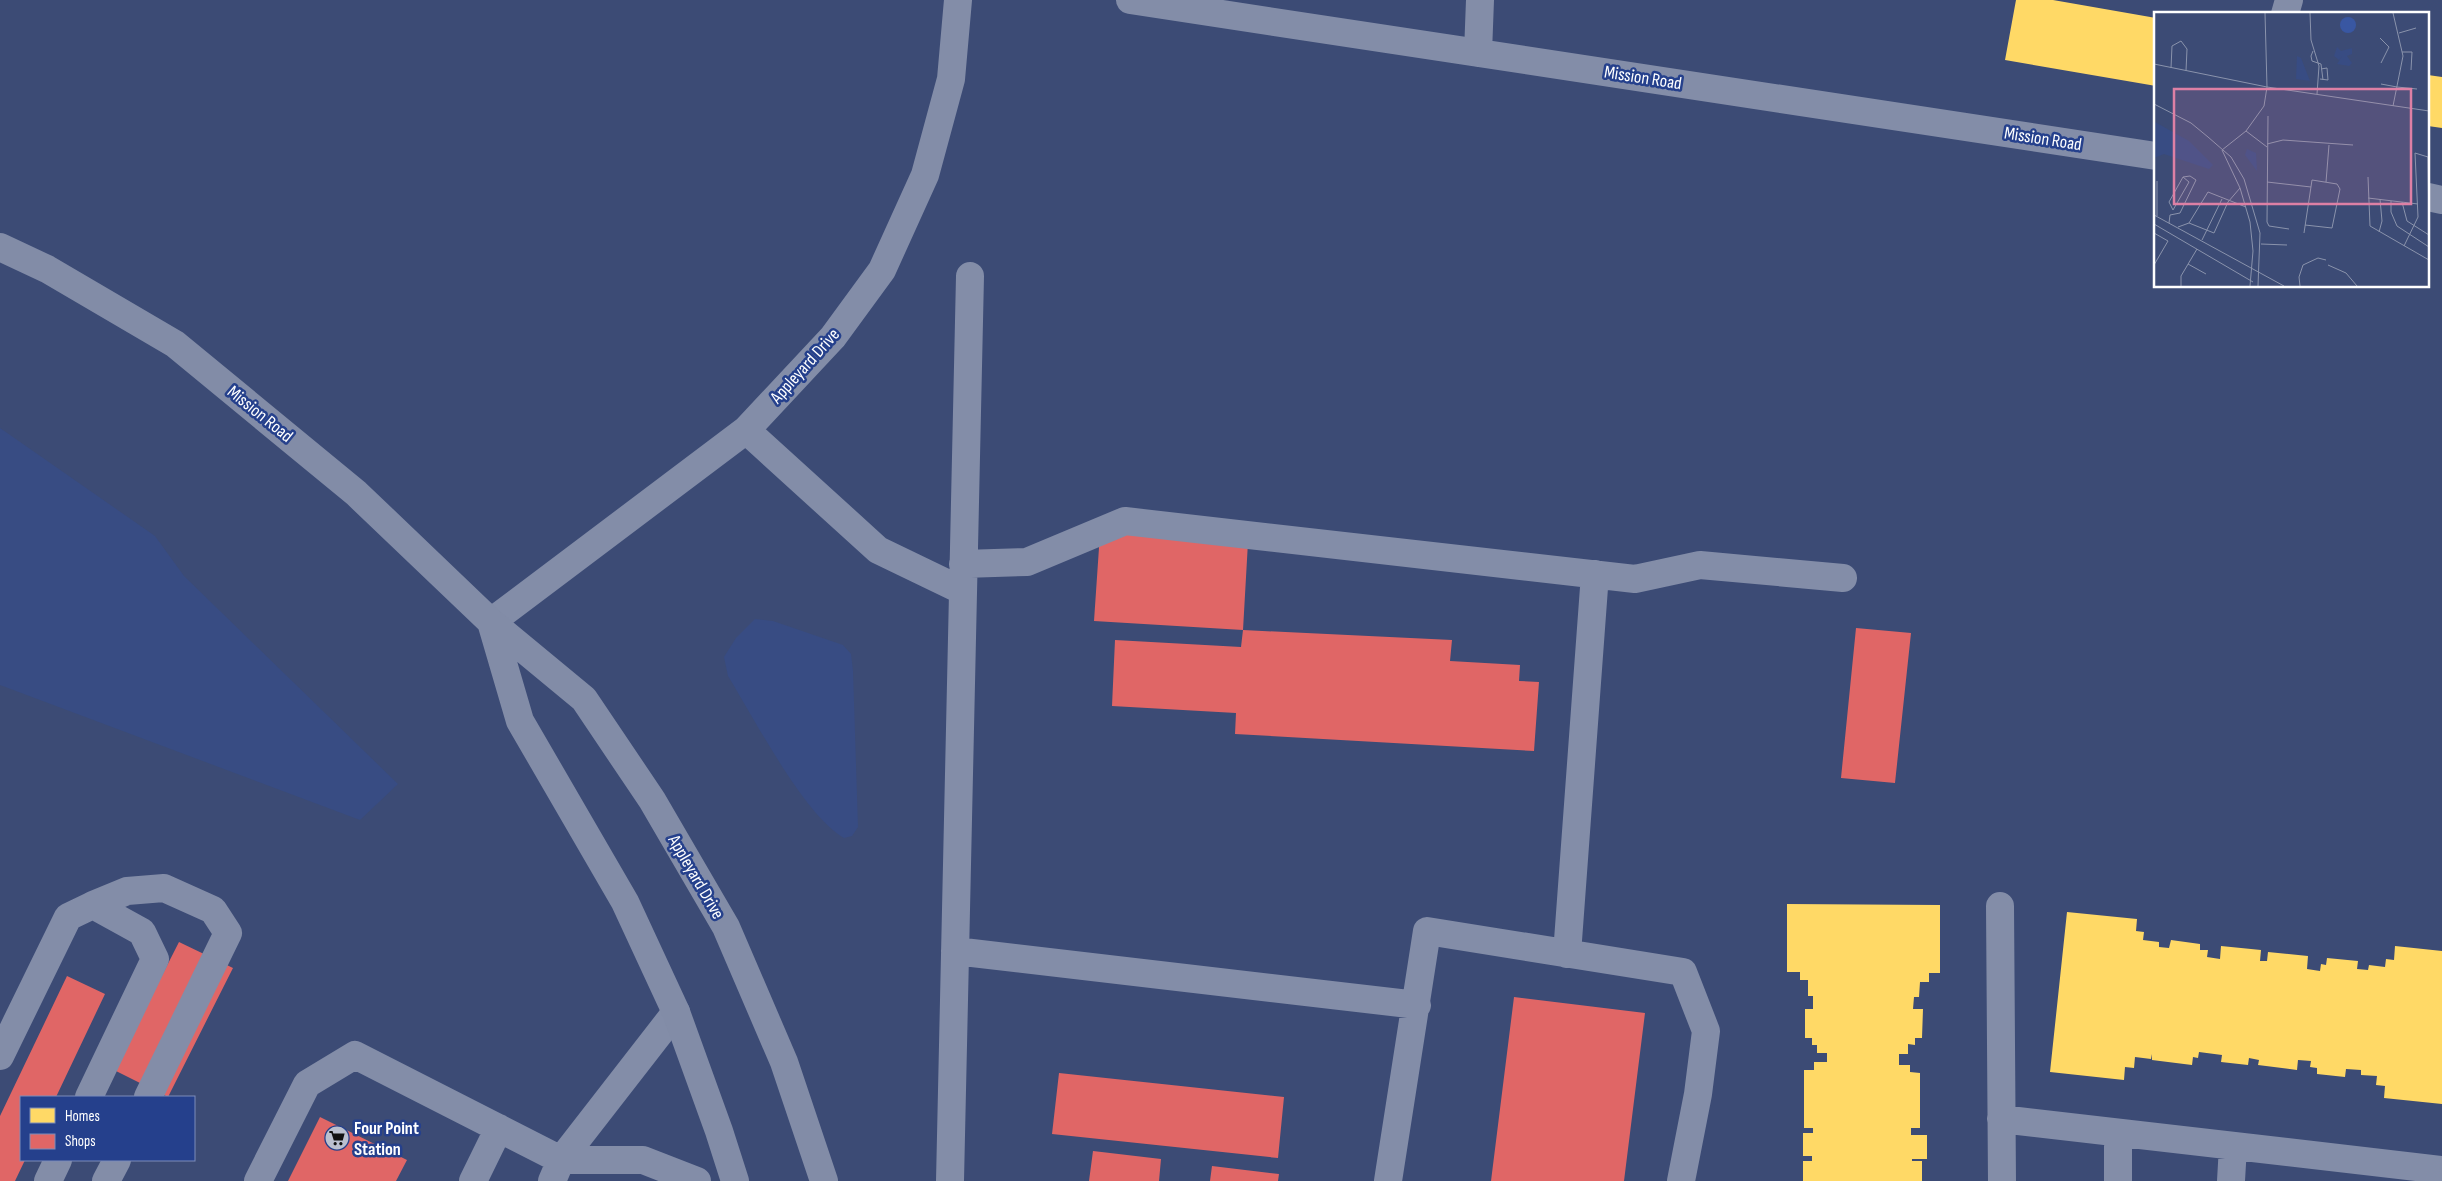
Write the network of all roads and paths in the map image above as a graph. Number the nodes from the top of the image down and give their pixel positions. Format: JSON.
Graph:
{"nodes":[{"id":1,"x":958,"y":0,"type":"edge"},
{"id":2,"x":1130,"y":0,"type":"edge"},
{"id":3,"x":1480,"y":0,"type":"edge"},
{"id":4,"x":1478,"y":53,"type":"junction"},
{"id":5,"x":2154,"y":156,"type":"edge"},
{"id":6,"x":0,"y":247,"type":"edge"},
{"id":7,"x":970,"y":276,"type":"dead end"},
{"id":8,"x":746,"y":430,"type":"junction"},
{"id":9,"x":963,"y":564,"type":"junction"},
{"id":10,"x":1595,"y":574,"type":"junction"},
{"id":11,"x":1843,"y":578,"type":"dead end"},
{"id":12,"x":963,"y":591,"type":"junction"},
{"id":13,"x":491,"y":622,"type":"junction"},
{"id":14,"x":93,"y":905,"type":"junction"},
{"id":15,"x":2000,"y":906,"type":"dead end"},
{"id":16,"x":955,"y":951,"type":"junction"},
{"id":17,"x":1567,"y":954,"type":"junction"},
{"id":18,"x":1417,"y":1005,"type":"junction"},
{"id":19,"x":676,"y":1012,"type":"junction"},
{"id":20,"x":0,"y":1056,"type":"edge"},
{"id":21,"x":88,"y":1096,"type":"edge"},
{"id":22,"x":148,"y":1096,"type":"edge"},
{"id":23,"x":2001,"y":1119,"type":"junction"},
{"id":24,"x":499,"y":1128,"type":"junction"},
{"id":25,"x":2118,"y":1132,"type":"junction"},
{"id":26,"x":2233,"y":1146,"type":"junction"},
{"id":27,"x":58,"y":1161,"type":"edge"},
{"id":28,"x":116,"y":1161,"type":"edge"},
{"id":29,"x":556,"y":1170,"type":"edge"},
{"id":30,"x":2346,"y":1170,"type":"edge"},
{"id":31,"x":2442,"y":1170,"type":"edge"},
{"id":32,"x":48,"y":1181,"type":"edge"},
{"id":33,"x":106,"y":1181,"type":"edge"},
{"id":34,"x":258,"y":1181,"type":"edge"},
{"id":35,"x":473,"y":1181,"type":"edge"},
{"id":36,"x":697,"y":1181,"type":"edge"},
{"id":37,"x":734,"y":1181,"type":"edge"},
{"id":38,"x":824,"y":1181,"type":"edge"},
{"id":39,"x":950,"y":1181,"type":"edge"},
{"id":40,"x":1388,"y":1181,"type":"edge"},
{"id":41,"x":1681,"y":1181,"type":"edge"},
{"id":42,"x":2002,"y":1181,"type":"edge"},
{"id":43,"x":2118,"y":1181,"type":"edge"},
{"id":44,"x":2231,"y":1181,"type":"edge"}],
"edges":[{"from":1,"to":8,"type":"street","name":"Appleyard Drive"},
{"from":2,"to":4,"type":"street","name":"Mission Road"},
{"from":3,"to":4,"type":"street"},
{"from":4,"to":5,"type":"street","name":"Mission Road"},
{"from":6,"to":13,"type":"main road","name":"Mission Road"},
{"from":7,"to":9,"type":"street"},
{"from":8,"to":12,"type":"street"},
{"from":8,"to":13,"type":"street","name":"Appleyard Drive"},
{"from":9,"to":10,"type":"street"},
{"from":9,"to":12,"type":"street"},
{"from":10,"to":11,"type":"street"},
{"from":10,"to":17,"type":"street"},
{"from":12,"to":16,"type":"street"},
{"from":13,"to":19,"type":"main road"},
{"from":13,"to":38,"type":"main road","name":"Appleyard Drive"},
{"from":14,"to":20,"type":"street"},
{"from":14,"to":21,"type":"street"},
{"from":14,"to":22,"type":"street"},
{"from":15,"to":23,"type":"street"},
{"from":16,"to":18,"type":"street"},
{"from":16,"to":39,"type":"street"},
{"from":17,"to":18,"type":"street"},
{"from":17,"to":41,"type":"street"},
{"from":18,"to":40,"type":"street"},
{"from":19,"to":29,"type":"street"},
{"from":19,"to":37,"type":"main road"},
{"from":23,"to":25,"type":"street"},
{"from":23,"to":42,"type":"street"},
{"from":24,"to":29,"type":"street"},
{"from":24,"to":34,"type":"street"},
{"from":24,"to":35,"type":"street"},
{"from":25,"to":26,"type":"street"},
{"from":25,"to":43,"type":"street"},
{"from":26,"to":30,"type":"street"},
{"from":26,"to":44,"type":"street"},
{"from":27,"to":32,"type":"street"},
{"from":28,"to":33,"type":"street"},
{"from":29,"to":36,"type":"street"},
{"from":30,"to":31,"type":"street"}]}
